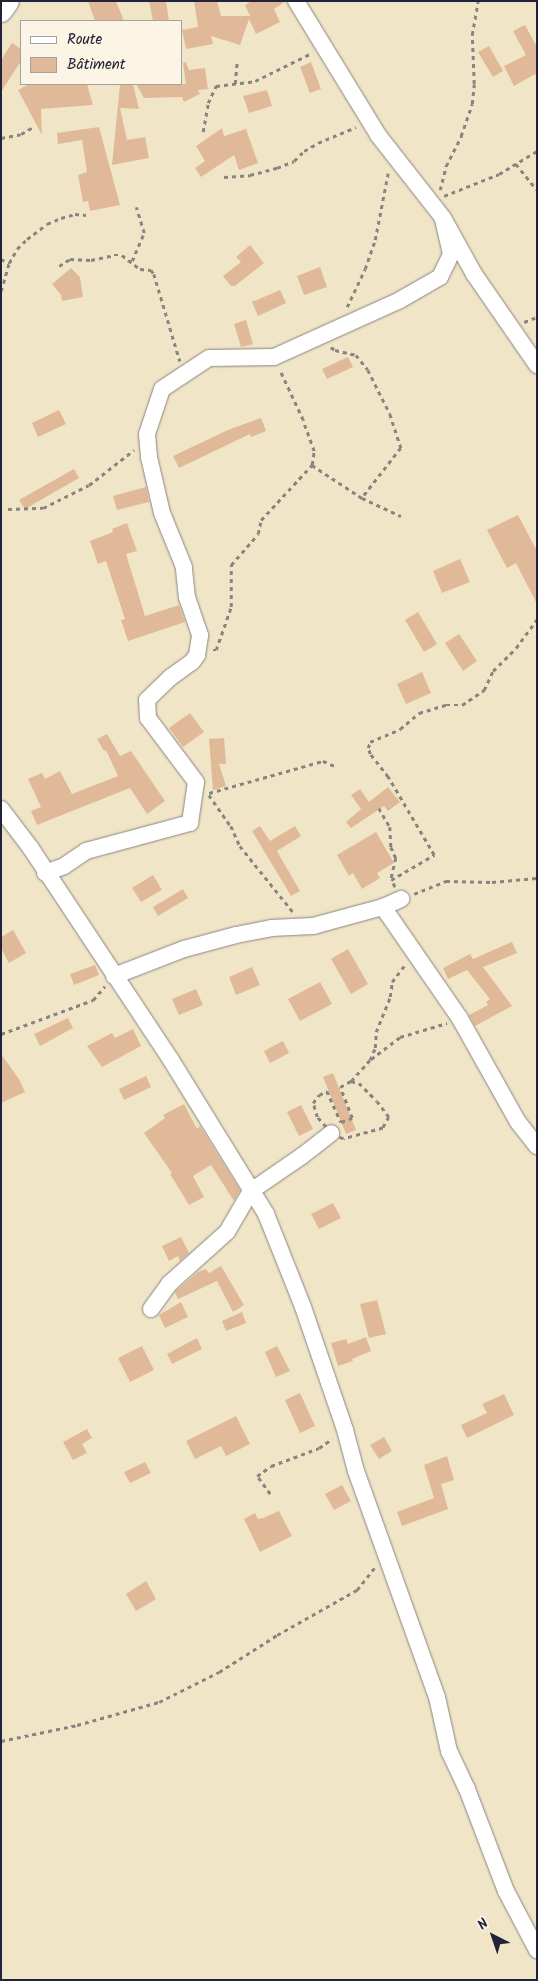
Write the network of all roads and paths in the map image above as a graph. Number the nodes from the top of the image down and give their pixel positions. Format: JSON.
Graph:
{"nodes":[{"id":1,"x":8,"y":1,"type":"edge"},
{"id":2,"x":296,"y":1,"type":"edge"},
{"id":3,"x":478,"y":1,"type":"edge"},
{"id":4,"x":1,"y":11,"type":"edge"},
{"id":5,"x":323,"y":47,"type":"junction"},
{"id":6,"x":237,"y":61,"type":"dead end"},
{"id":7,"x":235,"y":84,"type":"junction"},
{"id":8,"x":368,"y":118,"type":"junction"},
{"id":9,"x":33,"y":127,"type":"dead end"},
{"id":10,"x":203,"y":132,"type":"dead end"},
{"id":11,"x":1,"y":138,"type":"edge"},
{"id":12,"x":537,"y":152,"type":"edge"},
{"id":13,"x":397,"y":158,"type":"junction"},
{"id":14,"x":516,"y":164,"type":"junction"},
{"id":15,"x":224,"y":177,"type":"dead end"},
{"id":16,"x":537,"y":190,"type":"edge"},
{"id":17,"x":136,"y":207,"type":"dead end"},
{"id":18,"x":86,"y":215,"type":"dead end"},
{"id":19,"x":443,"y":218,"type":"junction"},
{"id":20,"x":1,"y":259,"type":"edge"},
{"id":21,"x":132,"y":261,"type":"junction"},
{"id":22,"x":9,"y":263,"type":"junction"},
{"id":23,"x":59,"y":266,"type":"dead end"},
{"id":24,"x":1,"y":291,"type":"edge"},
{"id":25,"x":336,"y":328,"type":"junction"},
{"id":26,"x":317,"y":337,"type":"junction"},
{"id":27,"x":274,"y":357,"type":"junction"},
{"id":28,"x":537,"y":365,"type":"edge"},
{"id":29,"x":181,"y":376,"type":"junction"},
{"id":30,"x":147,"y":434,"type":"junction"},
{"id":31,"x":312,"y":464,"type":"junction"},
{"id":32,"x":362,"y":498,"type":"junction"},
{"id":33,"x":8,"y":509,"type":"dead end"},
{"id":34,"x":401,"y":516,"type":"dead end"},
{"id":35,"x":537,"y":619,"type":"edge"},
{"id":36,"x":198,"y":655,"type":"junction"},
{"id":37,"x":336,"y":767,"type":"dead end"},
{"id":38,"x":202,"y":795,"type":"junction"},
{"id":39,"x":379,"y":808,"type":"dead end"},
{"id":40,"x":1,"y":809,"type":"edge"},
{"id":41,"x":45,"y":873,"type":"junction"},
{"id":42,"x":537,"y":878,"type":"edge"},
{"id":43,"x":391,"y":880,"type":"junction"},
{"id":44,"x":401,"y":899,"type":"junction"},
{"id":45,"x":383,"y":907,"type":"junction"},
{"id":46,"x":313,"y":926,"type":"junction"},
{"id":47,"x":405,"y":939,"type":"junction"},
{"id":48,"x":114,"y":976,"type":"junction"},
{"id":49,"x":93,"y":1000,"type":"dead end"},
{"id":50,"x":459,"y":1017,"type":"junction"},
{"id":51,"x":1,"y":1034,"type":"edge"},
{"id":52,"x":370,"y":1060,"type":"junction"},
{"id":53,"x":351,"y":1081,"type":"junction"},
{"id":54,"x":331,"y":1133,"type":"junction"},
{"id":55,"x":537,"y":1146,"type":"edge"},
{"id":56,"x":250,"y":1191,"type":"junction"},
{"id":57,"x":151,"y":1309,"type":"dead end"},
{"id":58,"x":346,"y":1430,"type":"junction"},
{"id":59,"x":270,"y":1494,"type":"dead end"},
{"id":60,"x":383,"y":1545,"type":"junction"},
{"id":61,"x":1,"y":1740,"type":"edge"},
{"id":62,"x":537,"y":1950,"type":"edge"}],
"edges":[{"from":1,"to":4,"type":"main road"},
{"from":2,"to":5,"type":"street"},
{"from":3,"to":14,"type":"path"},
{"from":5,"to":7,"type":"path"},
{"from":5,"to":8,"type":"street"},
{"from":6,"to":7,"type":"path"},
{"from":7,"to":10,"type":"path"},
{"from":8,"to":13,"type":"street"},
{"from":8,"to":15,"type":"path"},
{"from":9,"to":11,"type":"path"},
{"from":12,"to":14,"type":"path"},
{"from":13,"to":19,"type":"street"},
{"from":13,"to":25,"type":"path"},
{"from":14,"to":16,"type":"path"},
{"from":17,"to":21,"type":"path"},
{"from":18,"to":22,"type":"path"},
{"from":19,"to":25,"type":"street"},
{"from":19,"to":28,"type":"street"},
{"from":20,"to":22,"type":"path"},
{"from":21,"to":23,"type":"path"},
{"from":21,"to":29,"type":"path"},
{"from":22,"to":24,"type":"path"},
{"from":25,"to":26,"type":"street"},
{"from":26,"to":27,"type":"street"},
{"from":26,"to":32,"type":"path"},
{"from":27,"to":29,"type":"street"},
{"from":27,"to":31,"type":"path"},
{"from":29,"to":30,"type":"street"},
{"from":30,"to":33,"type":"path"},
{"from":30,"to":36,"type":"street"},
{"from":31,"to":32,"type":"path"},
{"from":31,"to":36,"type":"path"},
{"from":32,"to":34,"type":"path"},
{"from":35,"to":43,"type":"path"},
{"from":36,"to":38,"type":"street"},
{"from":37,"to":38,"type":"path"},
{"from":38,"to":41,"type":"street"},
{"from":38,"to":46,"type":"path"},
{"from":39,"to":43,"type":"path"},
{"from":40,"to":41,"type":"street"},
{"from":41,"to":48,"type":"street"},
{"from":42,"to":44,"type":"path"},
{"from":43,"to":44,"type":"path"},
{"from":44,"to":45,"type":"street"},
{"from":45,"to":46,"type":"street"},
{"from":45,"to":47,"type":"street"},
{"from":46,"to":48,"type":"street"},
{"from":47,"to":50,"type":"street"},
{"from":47,"to":52,"type":"path"},
{"from":48,"to":56,"type":"street"},
{"from":49,"to":51,"type":"path"},
{"from":50,"to":52,"type":"path"},
{"from":50,"to":55,"type":"street"},
{"from":52,"to":53,"type":"path"},
{"from":53,"to":54,"type":"path"},
{"from":53,"to":54,"type":"path"},
{"from":54,"to":56,"type":"street"},
{"from":56,"to":57,"type":"street"},
{"from":56,"to":58,"type":"street"},
{"from":58,"to":59,"type":"path"},
{"from":58,"to":60,"type":"street"},
{"from":60,"to":61,"type":"path"},
{"from":60,"to":62,"type":"street"}]}
